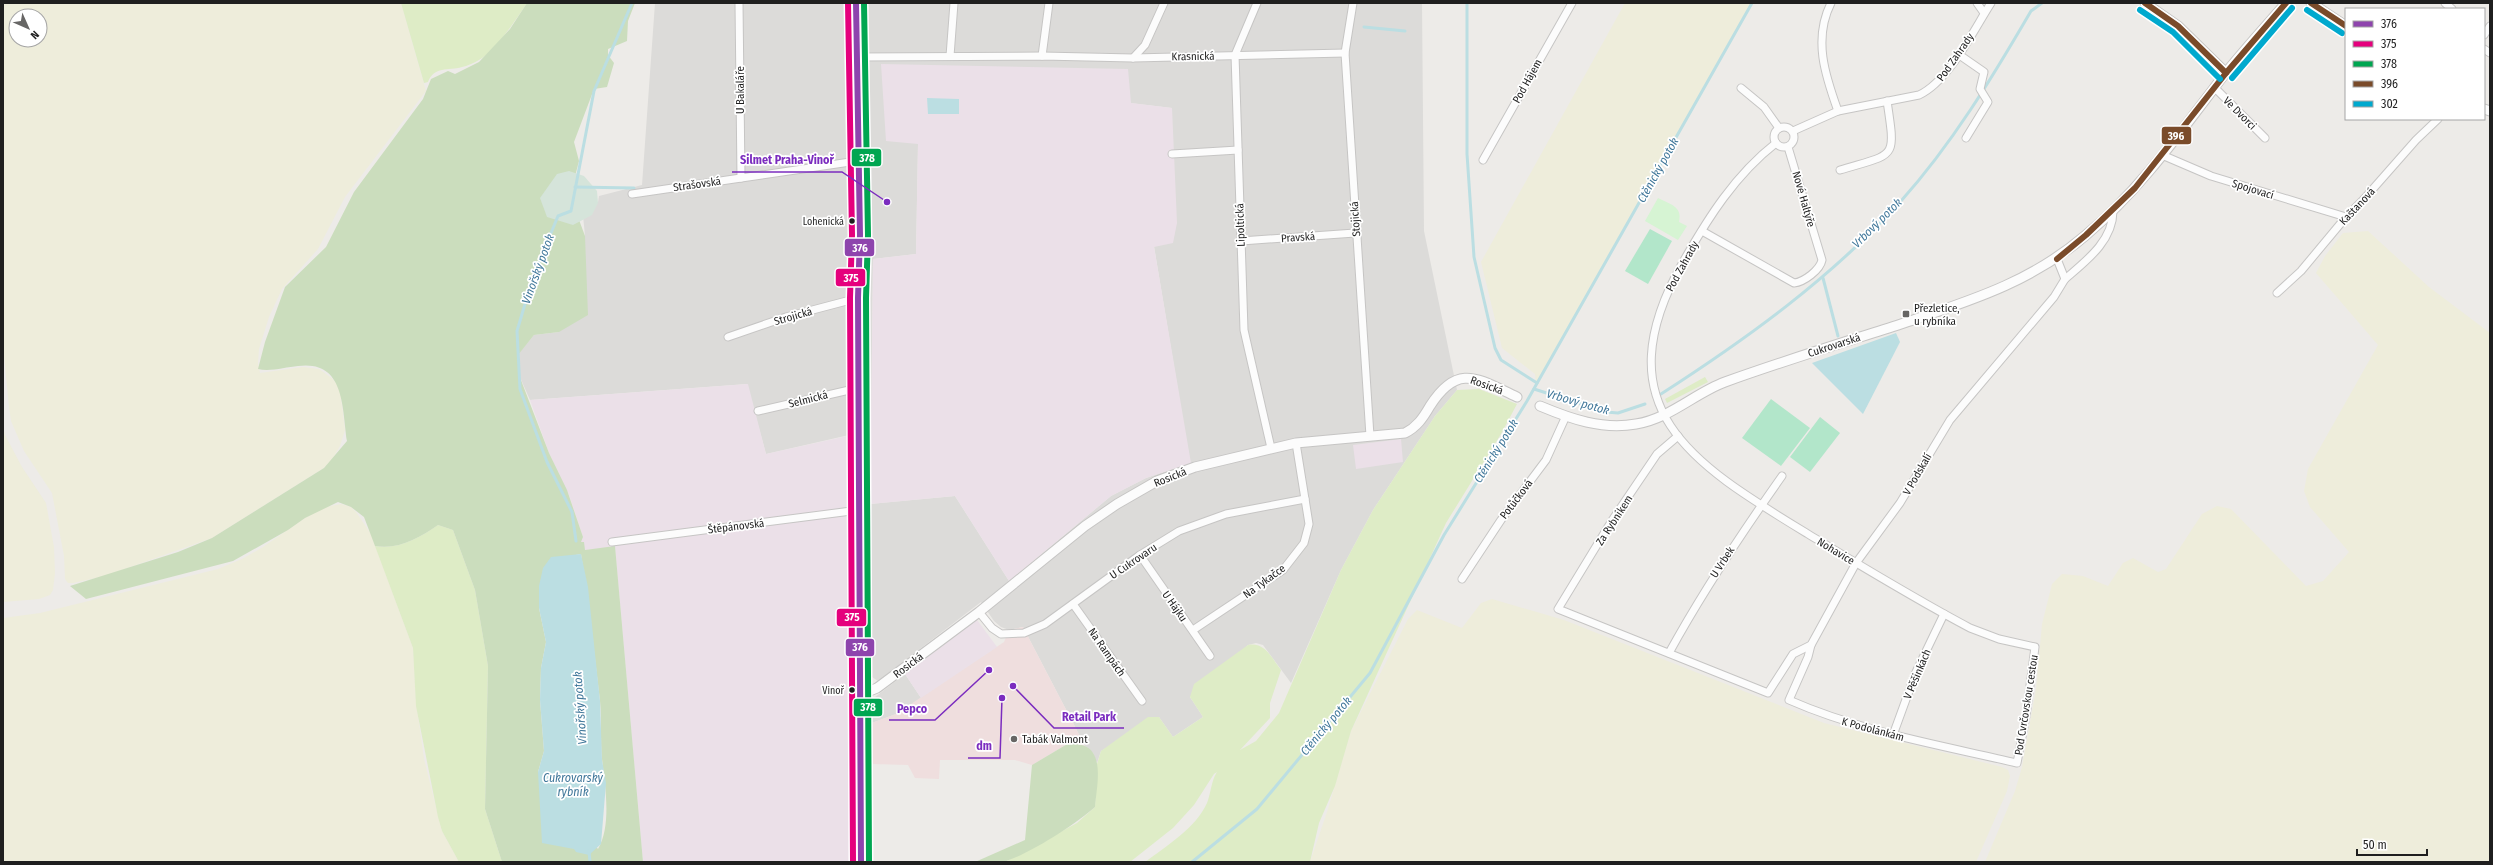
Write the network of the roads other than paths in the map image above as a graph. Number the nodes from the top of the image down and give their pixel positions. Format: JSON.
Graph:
{"nodes":[{"id":1,"x":739,"y":3,"type":"edge"},
{"id":2,"x":856,"y":3,"type":"edge"},
{"id":3,"x":954,"y":3,"type":"edge"},
{"id":4,"x":1049,"y":3,"type":"edge"},
{"id":5,"x":1164,"y":3,"type":"edge"},
{"id":6,"x":1257,"y":3,"type":"edge"},
{"id":7,"x":1353,"y":3,"type":"edge"},
{"id":8,"x":1572,"y":3,"type":"edge"},
{"id":9,"x":1831,"y":3,"type":"edge"},
{"id":10,"x":1977,"y":3,"type":"edge"},
{"id":11,"x":1991,"y":3,"type":"edge"},
{"id":12,"x":2145,"y":3,"type":"edge"},
{"id":13,"x":2286,"y":3,"type":"edge"},
{"id":14,"x":2312,"y":3,"type":"edge"},
{"id":15,"x":1984,"y":13,"type":"junction"},
{"id":16,"x":2345,"y":25,"type":"edge"},
{"id":17,"x":1345,"y":53,"type":"junction"},
{"id":18,"x":1958,"y":54,"type":"junction"},
{"id":19,"x":1235,"y":55,"type":"junction"},
{"id":20,"x":950,"y":56,"type":"junction"},
{"id":21,"x":1042,"y":56,"type":"junction"},
{"id":22,"x":856,"y":57,"type":"junction"},
{"id":23,"x":1133,"y":58,"type":"junction"},
{"id":24,"x":2226,"y":73,"type":"junction"},
{"id":25,"x":1741,"y":88,"type":"dead end"},
{"id":26,"x":2214,"y":88,"type":"junction"},
{"id":27,"x":1887,"y":101,"type":"junction"},
{"id":28,"x":1838,"y":111,"type":"junction"},
{"id":29,"x":2437,"y":120,"type":"edge"},
{"id":30,"x":1779,"y":128,"type":"junction"},
{"id":31,"x":1793,"y":131,"type":"junction"},
{"id":32,"x":1966,"y":138,"type":"dead end"},
{"id":33,"x":2265,"y":138,"type":"dead end"},
{"id":34,"x":1776,"y":143,"type":"junction"},
{"id":35,"x":1788,"y":147,"type":"junction"},
{"id":36,"x":1238,"y":150,"type":"junction"},
{"id":37,"x":1172,"y":154,"type":"dead end"},
{"id":38,"x":2162,"y":155,"type":"junction"},
{"id":39,"x":1483,"y":160,"type":"dead end"},
{"id":40,"x":857,"y":161,"type":"junction"},
{"id":41,"x":1840,"y":170,"type":"dead end"},
{"id":42,"x":741,"y":178,"type":"junction"},
{"id":43,"x":632,"y":194,"type":"dead end"},
{"id":44,"x":2113,"y":211,"type":"junction"},
{"id":45,"x":2346,"y":217,"type":"junction"},
{"id":46,"x":1702,"y":231,"type":"junction"},
{"id":47,"x":1355,"y":233,"type":"junction"},
{"id":48,"x":1241,"y":241,"type":"junction"},
{"id":49,"x":2057,"y":259,"type":"junction"},
{"id":50,"x":2065,"y":279,"type":"junction"},
{"id":51,"x":2277,"y":293,"type":"dead end"},
{"id":52,"x":858,"y":298,"type":"junction"},
{"id":53,"x":728,"y":337,"type":"dead end"},
{"id":54,"x":858,"y":388,"type":"junction"},
{"id":55,"x":1517,"y":397,"type":"dead end"},
{"id":56,"x":1540,"y":406,"type":"dead end"},
{"id":57,"x":758,"y":411,"type":"dead end"},
{"id":58,"x":1664,"y":415,"type":"junction"},
{"id":59,"x":1566,"y":416,"type":"junction"},
{"id":60,"x":1370,"y":436,"type":"junction"},
{"id":61,"x":1678,"y":436,"type":"junction"},
{"id":62,"x":1296,"y":443,"type":"junction"},
{"id":63,"x":1271,"y":448,"type":"junction"},
{"id":64,"x":1782,"y":476,"type":"dead end"},
{"id":65,"x":1305,"y":499,"type":"junction"},
{"id":66,"x":1762,"y":506,"type":"junction"},
{"id":67,"x":859,"y":510,"type":"junction"},
{"id":68,"x":612,"y":542,"type":"dead end"},
{"id":69,"x":1140,"y":555,"type":"junction"},
{"id":70,"x":1856,"y":563,"type":"junction"},
{"id":71,"x":1462,"y":580,"type":"dead end"},
{"id":72,"x":1073,"y":604,"type":"junction"},
{"id":73,"x":979,"y":612,"type":"junction"},
{"id":74,"x":1944,"y":614,"type":"junction"},
{"id":75,"x":1193,"y":630,"type":"junction"},
{"id":76,"x":1811,"y":645,"type":"junction"},
{"id":77,"x":2035,"y":646,"type":"joint"},
{"id":78,"x":1669,"y":653,"type":"junction"},
{"id":79,"x":1210,"y":656,"type":"dead end"},
{"id":80,"x":860,"y":695,"type":"junction"},
{"id":81,"x":1142,"y":701,"type":"dead end"},
{"id":82,"x":1893,"y":736,"type":"junction"},
{"id":83,"x":2017,"y":763,"type":"joint"},
{"id":84,"x":861,"y":862,"type":"edge"}],
"edges":[{"from":1,"to":42,"type":"street","name":"U Bakaláře"},
{"from":2,"to":22,"type":"main road"},
{"from":3,"to":20,"type":"street"},
{"from":4,"to":21,"type":"street"},
{"from":5,"to":23,"type":"street"},
{"from":6,"to":19,"type":"street","name":"Lipoltická"},
{"from":7,"to":17,"type":"street","name":"Stojická"},
{"from":8,"to":39,"type":"street","name":"Pod Hájem"},
{"from":9,"to":28,"type":"street"},
{"from":10,"to":15,"type":"street"},
{"from":11,"to":15,"type":"street","name":"Pod Zahrady"},
{"from":12,"to":24,"type":"street"},
{"from":13,"to":24,"type":"street","name":"Cukrovarská"},
{"from":14,"to":16,"type":"street"},
{"from":15,"to":18,"type":"street","name":"Pod Zahrady"},
{"from":17,"to":19,"type":"street","name":"Krasnická"},
{"from":17,"to":47,"type":"street","name":"Stojická"},
{"from":18,"to":27,"type":"street","name":"Pod Zahrady"},
{"from":18,"to":32,"type":"street"},
{"from":19,"to":23,"type":"street","name":"Krasnická"},
{"from":19,"to":36,"type":"street","name":"Lipoltická"},
{"from":20,"to":21,"type":"street"},
{"from":20,"to":22,"type":"street"},
{"from":21,"to":23,"type":"street","name":"Krasnická"},
{"from":22,"to":40,"type":"main road"},
{"from":24,"to":26,"type":"street","name":"Cukrovarská"},
{"from":25,"to":30,"type":"street"},
{"from":26,"to":33,"type":"street","name":"Ve Dvorci"},
{"from":26,"to":38,"type":"street","name":"Cukrovarská"},
{"from":27,"to":28,"type":"street","name":"Pod Zahrady"},
{"from":27,"to":41,"type":"street"},
{"from":28,"to":31,"type":"street","name":"Pod Zahrady"},
{"from":29,"to":45,"type":"street","name":"Kaštanová"},
{"from":30,"to":31,"type":"street"},
{"from":30,"to":34,"type":"street"},
{"from":31,"to":35,"type":"street"},
{"from":34,"to":35,"type":"street"},
{"from":34,"to":46,"type":"street","name":"Pod Zahrady"},
{"from":35,"to":46,"type":"street","name":"Nové Haltýře"},
{"from":36,"to":37,"type":"street"},
{"from":36,"to":48,"type":"street","name":"Lipoltická"},
{"from":38,"to":44,"type":"street","name":"Cukrovarská"},
{"from":38,"to":45,"type":"street","name":"Spojovací"},
{"from":40,"to":42,"type":"street","name":"Strašovská"},
{"from":40,"to":52,"type":"main road"},
{"from":42,"to":43,"type":"street","name":"Strašovská"},
{"from":44,"to":49,"type":"street","name":"Cukrovarská"},
{"from":44,"to":50,"type":"street","name":"V Podskalí"},
{"from":45,"to":51,"type":"street","name":"Kaštanová"},
{"from":46,"to":58,"type":"street","name":"Pod Zahrady"},
{"from":47,"to":48,"type":"street","name":"Pravská"},
{"from":47,"to":60,"type":"street","name":"Stojická"},
{"from":48,"to":63,"type":"street","name":"Lipoltická"},
{"from":49,"to":50,"type":"street"},
{"from":49,"to":58,"type":"street","name":"Cukrovarská"},
{"from":50,"to":70,"type":"street","name":"V Podskalí"},
{"from":52,"to":53,"type":"street","name":"Strojická"},
{"from":52,"to":54,"type":"main road"},
{"from":54,"to":57,"type":"street","name":"Selmická"},
{"from":54,"to":67,"type":"main road"},
{"from":55,"to":60,"type":"street","name":"Rosická"},
{"from":56,"to":59,"type":"street","name":"Cukrovarská"},
{"from":58,"to":59,"type":"street","name":"Cukrovarská"},
{"from":58,"to":61,"type":"street","name":"Nohavice"},
{"from":59,"to":71,"type":"street","name":"Potůčková"},
{"from":60,"to":62,"type":"street","name":"Rosická"},
{"from":61,"to":66,"type":"street","name":"Nohavice"},
{"from":61,"to":78,"type":"street","name":"Za Rybníkem"},
{"from":62,"to":63,"type":"street","name":"Rosická"},
{"from":62,"to":65,"type":"street","name":"Na Tykačce"},
{"from":63,"to":73,"type":"street","name":"Rosická"},
{"from":64,"to":66,"type":"street","name":"U Vrbek"},
{"from":65,"to":69,"type":"street","name":"U Cukrovaru"},
{"from":65,"to":75,"type":"street","name":"Na Tykačce"},
{"from":66,"to":70,"type":"street","name":"Nohavice"},
{"from":66,"to":78,"type":"street","name":"U Vrbek"},
{"from":67,"to":68,"type":"street","name":"Štěpánovská"},
{"from":67,"to":80,"type":"main road"},
{"from":69,"to":72,"type":"street","name":"U Cukrovaru"},
{"from":69,"to":75,"type":"street","name":"U Hájku"},
{"from":70,"to":74,"type":"street","name":"Nohavice"},
{"from":70,"to":76,"type":"street","name":"V Podskalí"},
{"from":72,"to":73,"type":"street","name":"U Cukrovaru"},
{"from":72,"to":81,"type":"street","name":"Na Rampách"},
{"from":73,"to":80,"type":"street","name":"Rosická"},
{"from":74,"to":77,"type":"street","name":"Nohavice"},
{"from":74,"to":82,"type":"street","name":"V Pěšinkách"},
{"from":75,"to":79,"type":"street","name":"U Hájku"},
{"from":76,"to":78,"type":"street"},
{"from":76,"to":82,"type":"street","name":"K Podolánkám"},
{"from":77,"to":83,"type":"street","name":"Pod Cvrčovskou cestou"},
{"from":80,"to":84,"type":"main road"},
{"from":82,"to":83,"type":"street","name":"K Podolánkám"}]}
